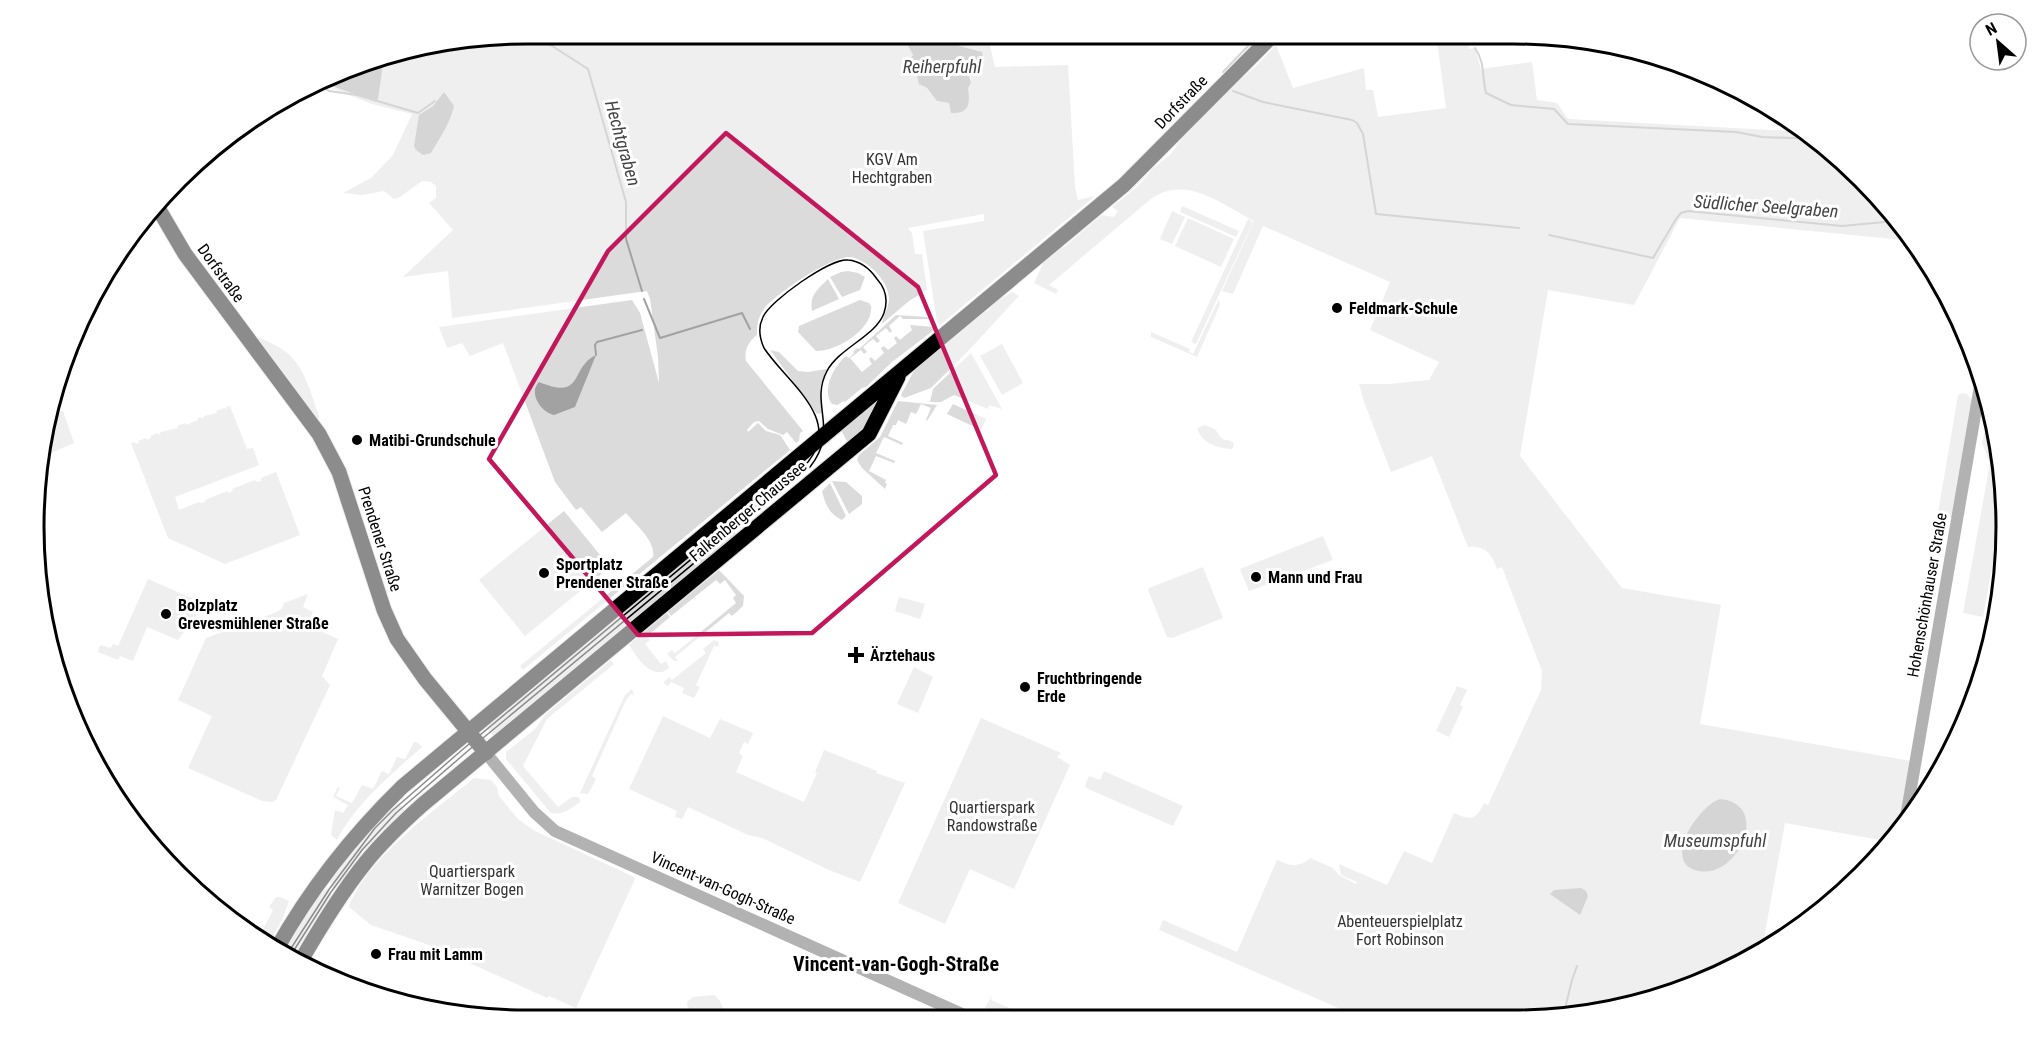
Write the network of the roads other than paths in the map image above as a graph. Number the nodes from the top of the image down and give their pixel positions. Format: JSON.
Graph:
{"nodes":[{"id":1,"x":1264,"y":44,"type":"edge"},
{"id":2,"x":1114,"y":193,"type":"joint"},
{"id":3,"x":160,"y":212,"type":"edge"},
{"id":4,"x":260,"y":357,"type":"joint"},
{"id":5,"x":901,"y":372,"type":"junction"},
{"id":6,"x":1978,"y":396,"type":"edge"},
{"id":7,"x":819,"y":439,"type":"junction"},
{"id":8,"x":838,"y":460,"type":"junction"},
{"id":9,"x":467,"y":731,"type":"junction"},
{"id":10,"x":486,"y":753,"type":"junction"},
{"id":11,"x":1908,"y":806,"type":"edge"},
{"id":12,"x":280,"y":943,"type":"edge"},
{"id":13,"x":304,"y":956,"type":"edge"},
{"id":14,"x":955,"y":1010,"type":"edge"}],
"edges":[{"from":1,"to":2,"type":"main road","name":"Dorfstraße"},
{"from":2,"to":5,"type":"main road","name":"Falkenberger Chaussee"},
{"from":3,"to":4,"type":"main road","name":"Dorfstraße"},
{"from":4,"to":9,"type":"main road","name":"Prendener Straße"},
{"from":5,"to":7,"type":"main road","name":"Falkenberger Chaussee"},
{"from":5,"to":8,"type":"main road","name":"Falkenberger Chaussee"},
{"from":6,"to":11,"type":"street","name":"Hohenschönhauser Straße"},
{"from":7,"to":8,"type":"main road"},
{"from":7,"to":9,"type":"main road","name":"Falkenberger Chaussee"},
{"from":8,"to":10,"type":"main road","name":"Falkenberger Chaussee"},
{"from":9,"to":10,"type":"main road"},
{"from":9,"to":12,"type":"main road","name":"Falkenberger Chaussee"},
{"from":10,"to":13,"type":"main road","name":"Falkenberger Chaussee"},
{"from":10,"to":14,"type":"street","name":"Vincent-van-Gogh-Straße"}]}
